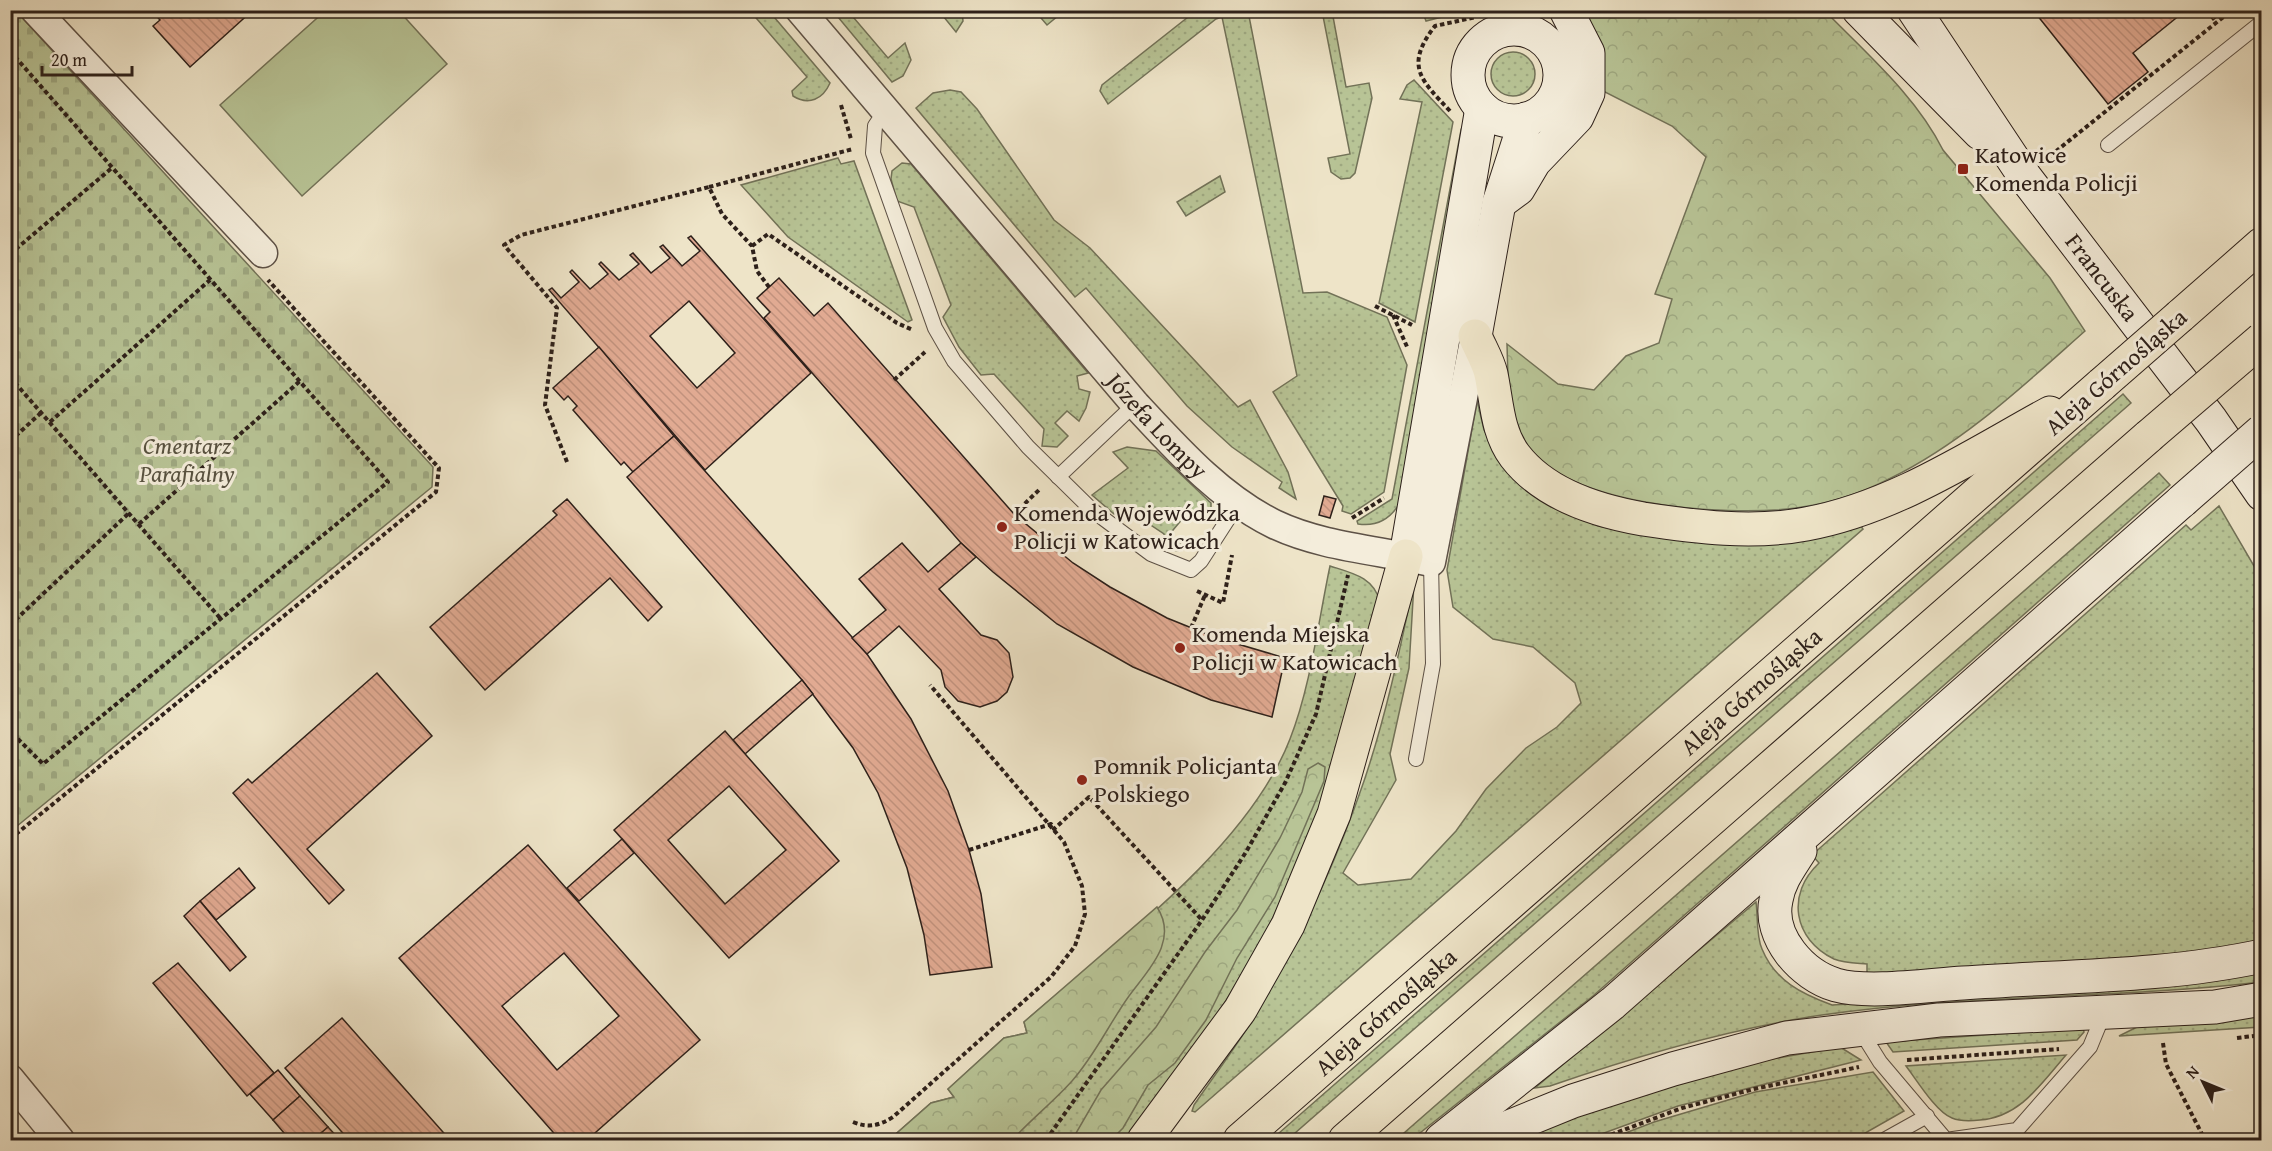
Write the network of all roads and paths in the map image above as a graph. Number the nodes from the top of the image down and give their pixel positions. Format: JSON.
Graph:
{"nodes":[{"id":1,"x":35,"y":10,"type":"edge"},
{"id":2,"x":800,"y":10,"type":"edge"},
{"id":3,"x":1566,"y":10,"type":"edge"},
{"id":4,"x":1859,"y":10,"type":"edge"},
{"id":5,"x":1914,"y":10,"type":"edge"},
{"id":6,"x":2232,"y":10,"type":"edge"},
{"id":7,"x":1494,"y":18,"type":"edge"},
{"id":8,"x":2262,"y":22,"type":"edge"},
{"id":9,"x":1537,"y":23,"type":"edge"},
{"id":10,"x":10,"y":51,"type":"edge"},
{"id":11,"x":885,"y":111,"type":"junction"},
{"id":12,"x":1470,"y":113,"type":"junction"},
{"id":13,"x":1526,"y":119,"type":"junction"},
{"id":14,"x":2108,"y":146,"type":"dead end"},
{"id":15,"x":854,"y":149,"type":"dead end"},
{"id":16,"x":113,"y":167,"type":"junction"},
{"id":17,"x":2037,"y":167,"type":"junction"},
{"id":18,"x":709,"y":187,"type":"junction"},
{"id":19,"x":1499,"y":203,"type":"junction"},
{"id":20,"x":2256,"y":249,"type":"edge"},
{"id":21,"x":263,"y":253,"type":"joint"},
{"id":22,"x":10,"y":254,"type":"edge"},
{"id":23,"x":210,"y":280,"type":"junction"},
{"id":24,"x":770,"y":287,"type":"dead end"},
{"id":25,"x":1375,"y":306,"type":"dead end"},
{"id":26,"x":1393,"y":314,"type":"junction"},
{"id":27,"x":1420,"y":329,"type":"dead end"},
{"id":28,"x":1475,"y":336,"type":"junction"},
{"id":29,"x":2262,"y":339,"type":"edge"},
{"id":30,"x":1410,"y":353,"type":"dead end"},
{"id":31,"x":924,"y":354,"type":"dead end"},
{"id":32,"x":10,"y":377,"type":"edge"},
{"id":33,"x":894,"y":380,"type":"dead end"},
{"id":34,"x":300,"y":381,"type":"junction"},
{"id":35,"x":2102,"y":384,"type":"junction"},
{"id":36,"x":1135,"y":404,"type":"junction"},
{"id":37,"x":42,"y":412,"type":"junction"},
{"id":38,"x":50,"y":422,"type":"junction"},
{"id":39,"x":2262,"y":431,"type":"edge"},
{"id":40,"x":10,"y":441,"type":"edge"},
{"id":41,"x":567,"y":462,"type":"dead end"},
{"id":42,"x":1058,"y":477,"type":"junction"},
{"id":43,"x":1040,"y":489,"type":"dead end"},
{"id":44,"x":2262,"y":494,"type":"edge"},
{"id":45,"x":1239,"y":502,"type":"junction"},
{"id":46,"x":129,"y":513,"type":"junction"},
{"id":47,"x":1014,"y":514,"type":"dead end"},
{"id":48,"x":139,"y":524,"type":"junction"},
{"id":49,"x":1348,"y":546,"type":"junction"},
{"id":50,"x":1418,"y":559,"type":"junction"},
{"id":51,"x":1205,"y":595,"type":"dead end"},
{"id":52,"x":220,"y":618,"type":"junction"},
{"id":53,"x":10,"y":625,"type":"edge"},
{"id":54,"x":1191,"y":628,"type":"dead end"},
{"id":55,"x":930,"y":685,"type":"dead end"},
{"id":56,"x":10,"y":731,"type":"edge"},
{"id":57,"x":1416,"y":759,"type":"dead end"},
{"id":58,"x":1819,"y":822,"type":"junction"},
{"id":59,"x":1052,"y":826,"type":"junction"},
{"id":60,"x":10,"y":839,"type":"edge"},
{"id":61,"x":969,"y":850,"type":"dead end"},
{"id":62,"x":1202,"y":920,"type":"junction"},
{"id":63,"x":2262,"y":956,"type":"edge"},
{"id":64,"x":2262,"y":999,"type":"edge"},
{"id":65,"x":2104,"y":1011,"type":"junction"},
{"id":66,"x":1859,"y":1029,"type":"junction"},
{"id":67,"x":2262,"y":1035,"type":"edge"},
{"id":68,"x":2226,"y":1039,"type":"dead end"},
{"id":69,"x":2174,"y":1042,"type":"dead end"},
{"id":70,"x":2152,"y":1043,"type":"dead end"},
{"id":71,"x":2163,"y":1043,"type":"junction"},
{"id":72,"x":2090,"y":1047,"type":"junction"},
{"id":73,"x":1881,"y":1062,"type":"junction"},
{"id":74,"x":10,"y":1079,"type":"edge"},
{"id":75,"x":1927,"y":1116,"type":"junction"},
{"id":76,"x":852,"y":1122,"type":"dead end"},
{"id":77,"x":2201,"y":1133,"type":"junction"},
{"id":78,"x":60,"y":1140,"type":"edge"},
{"id":79,"x":1046,"y":1140,"type":"edge"},
{"id":80,"x":1143,"y":1140,"type":"edge"},
{"id":81,"x":1240,"y":1140,"type":"edge"},
{"id":82,"x":1345,"y":1140,"type":"edge"},
{"id":83,"x":1441,"y":1140,"type":"edge"},
{"id":84,"x":1477,"y":1140,"type":"edge"},
{"id":85,"x":1597,"y":1140,"type":"edge"},
{"id":86,"x":1884,"y":1140,"type":"edge"},
{"id":87,"x":2187,"y":1140,"type":"edge"},
{"id":88,"x":2205,"y":1140,"type":"edge"}],
"edges":[{"from":1,"to":21,"type":"street"},
{"from":2,"to":11,"type":"street","name":"Józefa Lompy"},
{"from":3,"to":19,"type":"street"},
{"from":4,"to":17,"type":"street","name":"Francuska"},
{"from":5,"to":17,"type":"street","name":"Francuska"},
{"from":6,"to":17,"type":"path"},
{"from":7,"to":9,"type":"street"},
{"from":7,"to":12,"type":"street"},
{"from":7,"to":12,"type":"path"},
{"from":8,"to":14,"type":"lane"},
{"from":9,"to":13,"type":"street"},
{"from":10,"to":16,"type":"path"},
{"from":11,"to":36,"type":"street","name":"Józefa Lompy"},
{"from":11,"to":42,"type":"lane"},
{"from":12,"to":13,"type":"street"},
{"from":12,"to":50,"type":"street"},
{"from":13,"to":19,"type":"street"},
{"from":15,"to":18,"type":"path"},
{"from":16,"to":22,"type":"path"},
{"from":16,"to":23,"type":"path"},
{"from":17,"to":44,"type":"street","name":"Francuska"},
{"from":18,"to":24,"type":"path"},
{"from":18,"to":41,"type":"path"},
{"from":19,"to":28,"type":"street"},
{"from":20,"to":35,"type":"highway","name":"Aleja Górnośląska","bridge":true},
{"from":21,"to":60,"type":"path"},
{"from":23,"to":34,"type":"path"},
{"from":23,"to":38,"type":"path"},
{"from":25,"to":26,"type":"path"},
{"from":26,"to":27,"type":"path"},
{"from":26,"to":30,"type":"path"},
{"from":28,"to":35,"type":"highway"},
{"from":28,"to":50,"type":"street"},
{"from":29,"to":82,"type":"highway","bridge":true},
{"from":31,"to":33,"type":"path"},
{"from":32,"to":37,"type":"path"},
{"from":34,"to":48,"type":"path"},
{"from":34,"to":52,"type":"path"},
{"from":35,"to":81,"type":"highway","name":"Aleja Górnośląska"},
{"from":36,"to":42,"type":"lane"},
{"from":36,"to":45,"type":"street","name":"Józefa Lompy"},
{"from":37,"to":38,"type":"path"},
{"from":37,"to":40,"type":"path"},
{"from":38,"to":46,"type":"path"},
{"from":39,"to":58,"type":"street","bridge":true},
{"from":42,"to":45,"type":"lane"},
{"from":43,"to":47,"type":"path"},
{"from":45,"to":49,"type":"street","name":"Józefa Lompy"},
{"from":46,"to":48,"type":"path"},
{"from":46,"to":53,"type":"path"},
{"from":48,"to":52,"type":"path"},
{"from":49,"to":50,"type":"street","name":"Józefa Lompy"},
{"from":49,"to":62,"type":"path"},
{"from":50,"to":57,"type":"lane"},
{"from":50,"to":80,"type":"highway"},
{"from":51,"to":54,"type":"path"},
{"from":52,"to":56,"type":"path"},
{"from":55,"to":59,"type":"path"},
{"from":58,"to":63,"type":"street"},
{"from":58,"to":83,"type":"street"},
{"from":59,"to":61,"type":"path"},
{"from":59,"to":62,"type":"path"},
{"from":59,"to":76,"type":"path"},
{"from":62,"to":79,"type":"path"},
{"from":64,"to":65,"type":"street"},
{"from":65,"to":66,"type":"street"},
{"from":65,"to":72,"type":"lane"},
{"from":66,"to":73,"type":"lane"},
{"from":66,"to":84,"type":"street"},
{"from":67,"to":68,"type":"path"},
{"from":69,"to":71,"type":"path"},
{"from":70,"to":71,"type":"path"},
{"from":71,"to":77,"type":"path"},
{"from":72,"to":73,"type":"path"},
{"from":72,"to":75,"type":"lane"},
{"from":73,"to":75,"type":"lane"},
{"from":73,"to":85,"type":"path"},
{"from":74,"to":78,"type":"street"},
{"from":75,"to":86,"type":"lane"},
{"from":77,"to":87,"type":"path"},
{"from":77,"to":88,"type":"path"}]}
